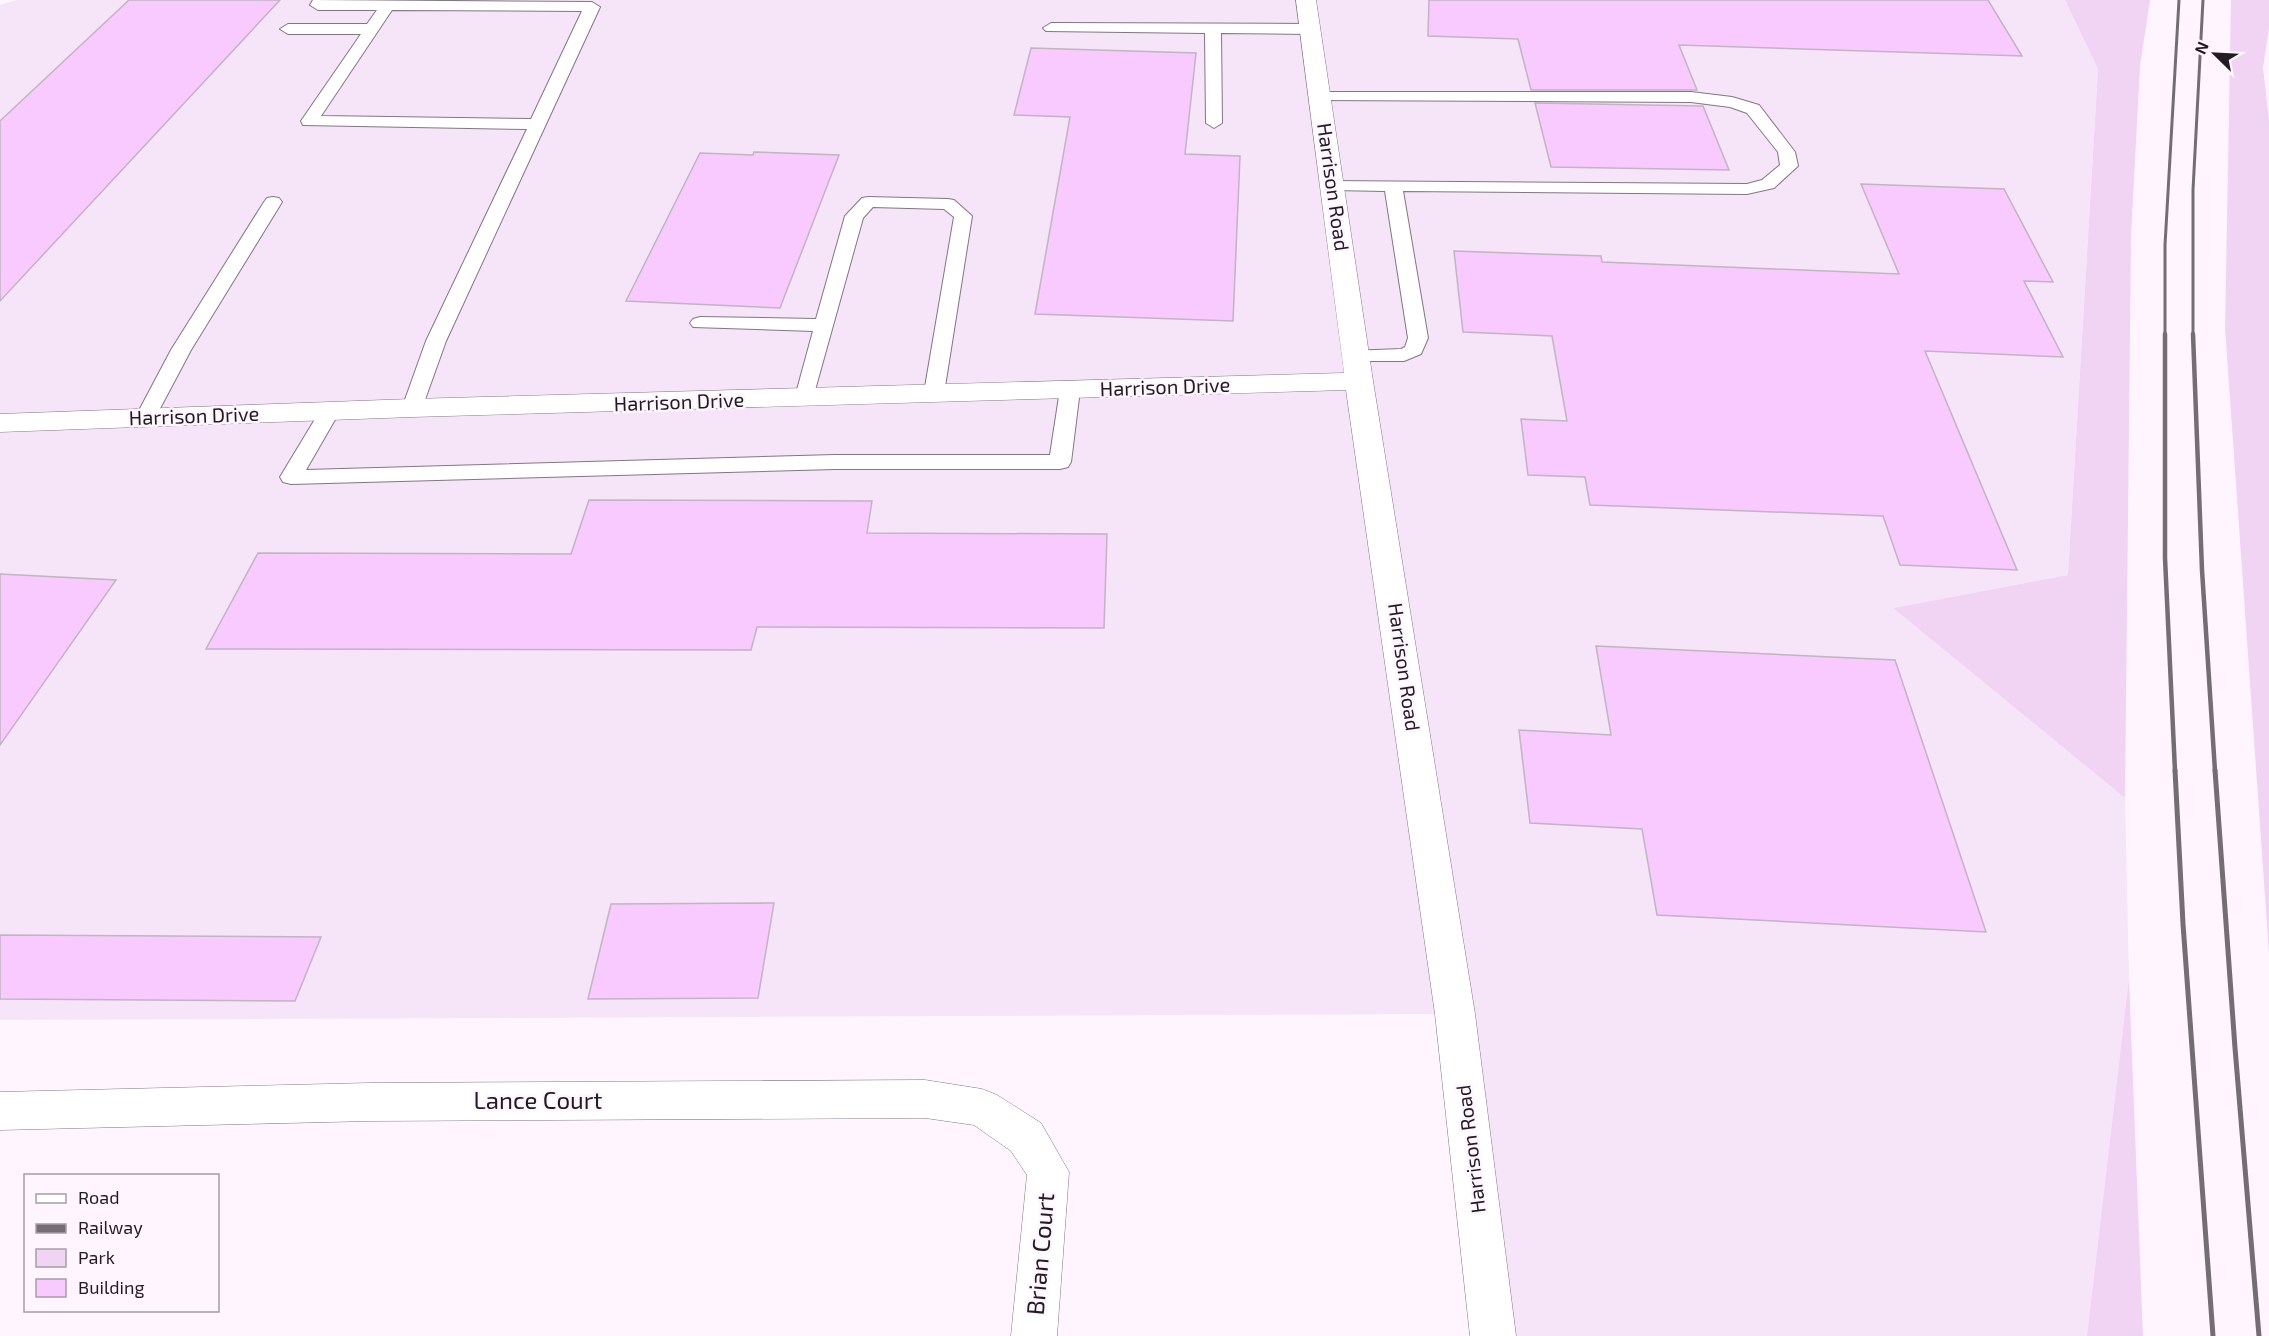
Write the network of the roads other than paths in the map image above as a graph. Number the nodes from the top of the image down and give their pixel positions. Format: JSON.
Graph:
{"nodes":[{"id":1,"x":321,"y":0,"type":"edge"},
{"id":2,"x":413,"y":3,"type":"edge"},
{"id":3,"x":388,"y":5,"type":"junction"},
{"id":4,"x":1308,"y":15,"type":"edge"},
{"id":5,"x":1051,"y":28,"type":"dead end"},
{"id":6,"x":288,"y":29,"type":"dead end"},
{"id":7,"x":372,"y":29,"type":"junction"},
{"id":8,"x":1213,"y":29,"type":"junction"},
{"id":9,"x":1320,"y":97,"type":"junction"},
{"id":10,"x":1214,"y":123,"type":"dead end"},
{"id":11,"x":536,"y":124,"type":"junction"},
{"id":12,"x":1333,"y":185,"type":"junction"},
{"id":13,"x":1393,"y":186,"type":"junction"},
{"id":14,"x":273,"y":202,"type":"dead end"},
{"id":15,"x":700,"y":324,"type":"dead end"},
{"id":16,"x":825,"y":325,"type":"junction"},
{"id":17,"x":1357,"y":368,"type":"junction"},
{"id":18,"x":1070,"y":390,"type":"junction"},
{"id":19,"x":934,"y":393,"type":"junction"},
{"id":20,"x":805,"y":397,"type":"junction"},
{"id":21,"x":412,"y":408,"type":"junction"},
{"id":22,"x":330,"y":411,"type":"junction"},
{"id":23,"x":146,"y":418,"type":"junction"},
{"id":24,"x":2,"y":426,"type":"edge"},
{"id":25,"x":0,"y":1111,"type":"edge"},
{"id":26,"x":1048,"y":1172,"type":"joint"},
{"id":27,"x":1034,"y":1336,"type":"edge"},
{"id":28,"x":1493,"y":1336,"type":"edge"}],
"edges":[{"from":1,"to":3,"type":"lane"},
{"from":2,"to":3,"type":"lane"},
{"from":2,"to":11,"type":"lane"},
{"from":3,"to":7,"type":"lane"},
{"from":4,"to":8,"type":"lane"},
{"from":4,"to":9,"type":"street","name":"Harrison Road"},
{"from":5,"to":8,"type":"lane"},
{"from":6,"to":7,"type":"lane"},
{"from":7,"to":11,"type":"lane"},
{"from":8,"to":10,"type":"lane"},
{"from":9,"to":12,"type":"street","name":"Harrison Road"},
{"from":9,"to":13,"type":"lane"},
{"from":11,"to":21,"type":"lane"},
{"from":12,"to":13,"type":"lane"},
{"from":12,"to":17,"type":"street","name":"Harrison Road"},
{"from":13,"to":17,"type":"lane"},
{"from":14,"to":23,"type":"lane"},
{"from":15,"to":16,"type":"lane"},
{"from":16,"to":19,"type":"lane"},
{"from":16,"to":20,"type":"lane"},
{"from":17,"to":18,"type":"street","name":"Harrison Drive"},
{"from":17,"to":28,"type":"street","name":"Harrison Road"},
{"from":18,"to":19,"type":"street","name":"Harrison Drive"},
{"from":18,"to":22,"type":"lane"},
{"from":19,"to":20,"type":"street","name":"Harrison Drive"},
{"from":20,"to":21,"type":"street","name":"Harrison Drive"},
{"from":21,"to":22,"type":"street","name":"Harrison Drive"},
{"from":22,"to":23,"type":"street","name":"Harrison Drive"},
{"from":23,"to":24,"type":"street","name":"Harrison Drive"},
{"from":25,"to":26,"type":"street","name":"Lance Court"},
{"from":26,"to":27,"type":"street","name":"Brian Court"}]}
